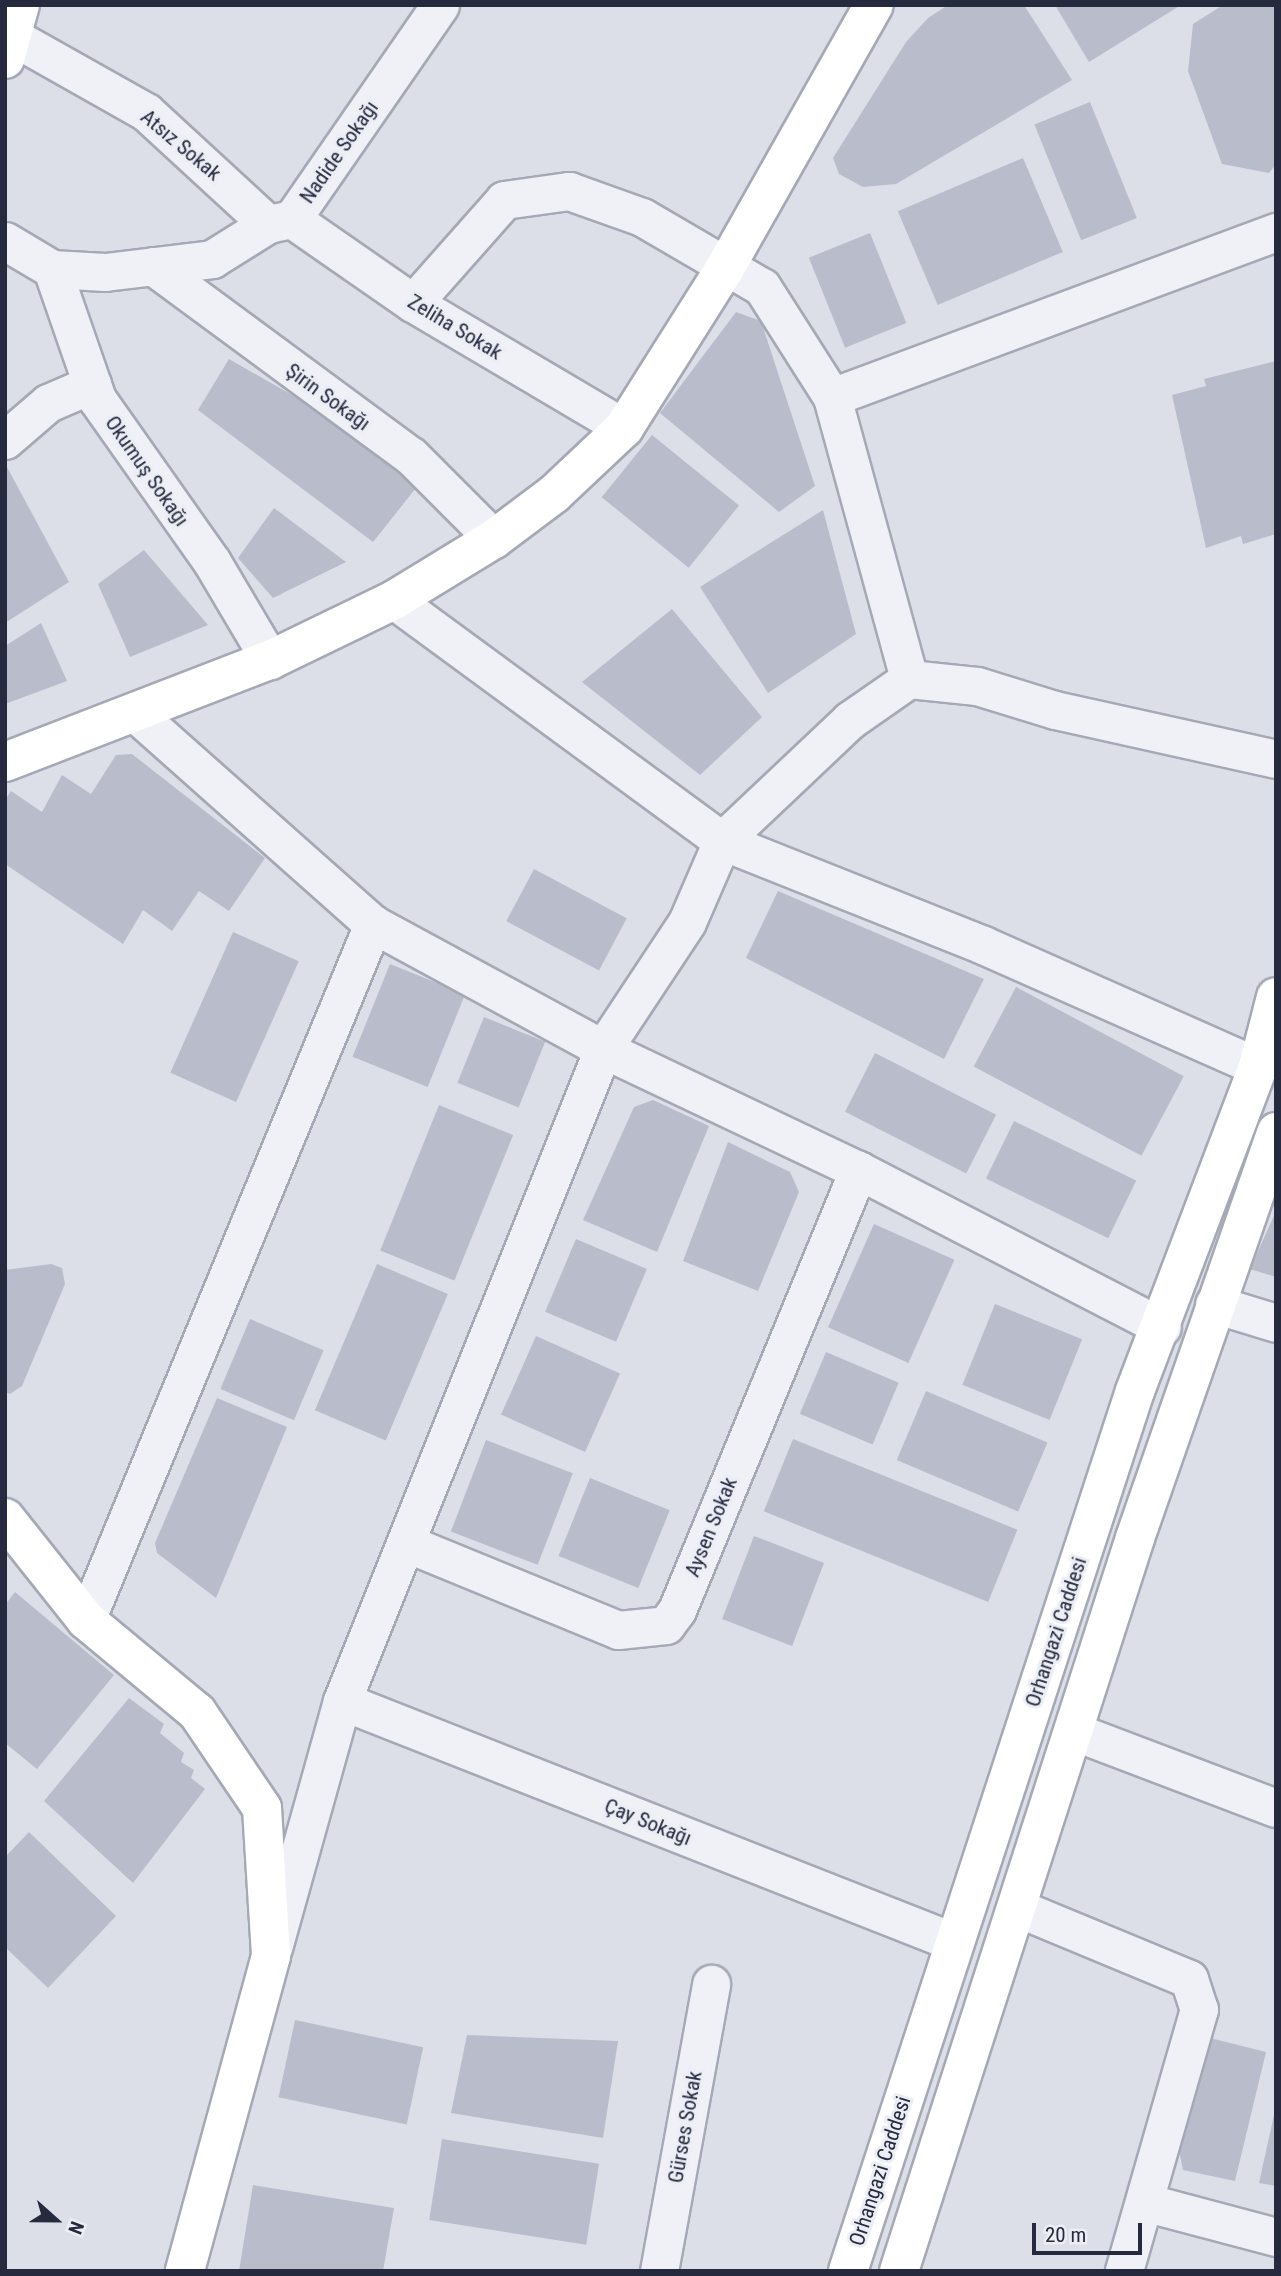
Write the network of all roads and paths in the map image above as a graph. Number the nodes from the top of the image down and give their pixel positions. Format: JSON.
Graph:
{"nodes":[{"id":1,"x":440,"y":5,"type":"edge"},
{"id":2,"x":874,"y":5,"type":"edge"},
{"id":3,"x":13,"y":34,"type":"edge"},
{"id":4,"x":280,"y":221,"type":"junction"},
{"id":5,"x":1276,"y":232,"type":"edge"},
{"id":6,"x":5,"y":241,"type":"edge"},
{"id":7,"x":153,"y":266,"type":"junction"},
{"id":8,"x":725,"y":268,"type":"junction"},
{"id":9,"x":51,"y":269,"type":"junction"},
{"id":10,"x":413,"y":303,"type":"junction"},
{"id":11,"x":92,"y":384,"type":"junction"},
{"id":12,"x":832,"y":397,"type":"junction"},
{"id":13,"x":624,"y":428,"type":"junction"},
{"id":14,"x":5,"y":440,"type":"edge"},
{"id":15,"x":494,"y":539,"type":"junction"},
{"id":16,"x":394,"y":600,"type":"junction"},
{"id":17,"x":270,"y":660,"type":"junction"},
{"id":18,"x":909,"y":679,"type":"junction"},
{"id":19,"x":134,"y":712,"type":"junction"},
{"id":20,"x":1276,"y":759,"type":"edge"},
{"id":21,"x":5,"y":762,"type":"edge"},
{"id":22,"x":722,"y":841,"type":"junction"},
{"id":23,"x":373,"y":924,"type":"junction"},
{"id":24,"x":1276,"y":997,"type":"edge"},
{"id":25,"x":603,"y":1049,"type":"junction"},
{"id":26,"x":1258,"y":1067,"type":"junction"},
{"id":27,"x":1276,"y":1132,"type":"edge"},
{"id":28,"x":858,"y":1170,"type":"junction"},
{"id":29,"x":1214,"y":1304,"type":"junction"},
{"id":30,"x":1276,"y":1323,"type":"edge"},
{"id":31,"x":1162,"y":1327,"type":"junction"},
{"id":32,"x":5,"y":1518,"type":"edge"},
{"id":33,"x":405,"y":1544,"type":"junction"},
{"id":34,"x":86,"y":1620,"type":"junction"},
{"id":35,"x":342,"y":1701,"type":"junction"},
{"id":36,"x":1073,"y":1731,"type":"junction"},
{"id":37,"x":1276,"y":1808,"type":"edge"},
{"id":38,"x":1018,"y":1908,"type":"junction"},
{"id":39,"x":954,"y":1942,"type":"junction"},
{"id":40,"x":271,"y":1956,"type":"junction"},
{"id":41,"x":711,"y":1984,"type":"dead end"},
{"id":42,"x":1144,"y":2202,"type":"junction"},
{"id":43,"x":1276,"y":2237,"type":"edge"},
{"id":44,"x":185,"y":2271,"type":"edge"},
{"id":45,"x":659,"y":2271,"type":"edge"},
{"id":46,"x":848,"y":2271,"type":"edge"},
{"id":47,"x":899,"y":2271,"type":"edge"},
{"id":48,"x":1124,"y":2271,"type":"edge"}],
"edges":[{"from":1,"to":4,"type":"street","name":"Nadide Sokağı"},
{"from":2,"to":8,"type":"main road"},
{"from":3,"to":4,"type":"street","name":"Atsız Sokak"},
{"from":4,"to":7,"type":"street","name":"Nadide Sokağı"},
{"from":4,"to":10,"type":"street","name":"Zeliha Sokak"},
{"from":5,"to":12,"type":"street"},
{"from":6,"to":9,"type":"street","name":"Nadide Sokağı"},
{"from":7,"to":9,"type":"street","name":"Nadide Sokağı"},
{"from":7,"to":15,"type":"street","name":"Şirin Sokağı"},
{"from":8,"to":10,"type":"street"},
{"from":8,"to":12,"type":"street"},
{"from":8,"to":13,"type":"main road"},
{"from":9,"to":11,"type":"street","name":"Okumuş Sokağı"},
{"from":10,"to":13,"type":"street","name":"Zeliha Sokak"},
{"from":11,"to":14,"type":"street"},
{"from":11,"to":17,"type":"street","name":"Okumuş Sokağı"},
{"from":12,"to":18,"type":"street"},
{"from":13,"to":15,"type":"main road"},
{"from":15,"to":16,"type":"main road"},
{"from":16,"to":17,"type":"main road"},
{"from":16,"to":22,"type":"street"},
{"from":17,"to":19,"type":"main road"},
{"from":18,"to":20,"type":"street"},
{"from":18,"to":22,"type":"street"},
{"from":19,"to":21,"type":"main road"},
{"from":19,"to":23,"type":"street"},
{"from":22,"to":25,"type":"street"},
{"from":22,"to":26,"type":"street"},
{"from":23,"to":25,"type":"street"},
{"from":23,"to":34,"type":"street"},
{"from":24,"to":26,"type":"main road","name":"Orhangazi Caddesi"},
{"from":25,"to":28,"type":"street"},
{"from":25,"to":33,"type":"street"},
{"from":26,"to":31,"type":"main road","name":"Orhangazi Caddesi"},
{"from":27,"to":29,"type":"main road"},
{"from":28,"to":31,"type":"street"},
{"from":28,"to":33,"type":"street","name":"Aysen Sokak"},
{"from":29,"to":30,"type":"street"},
{"from":29,"to":36,"type":"main road"},
{"from":31,"to":39,"type":"main road","name":"Orhangazi Caddesi"},
{"from":32,"to":34,"type":"main road"},
{"from":33,"to":35,"type":"street"},
{"from":34,"to":40,"type":"main road"},
{"from":35,"to":39,"type":"street","name":"Çay Sokağı"},
{"from":35,"to":40,"type":"street"},
{"from":36,"to":37,"type":"street"},
{"from":36,"to":38,"type":"main road"},
{"from":38,"to":42,"type":"street"},
{"from":38,"to":47,"type":"main road"},
{"from":39,"to":46,"type":"main road","name":"Orhangazi Caddesi"},
{"from":40,"to":44,"type":"main road"},
{"from":41,"to":45,"type":"street","name":"Gürses Sokak"},
{"from":42,"to":43,"type":"street"},
{"from":42,"to":48,"type":"street"}]}
